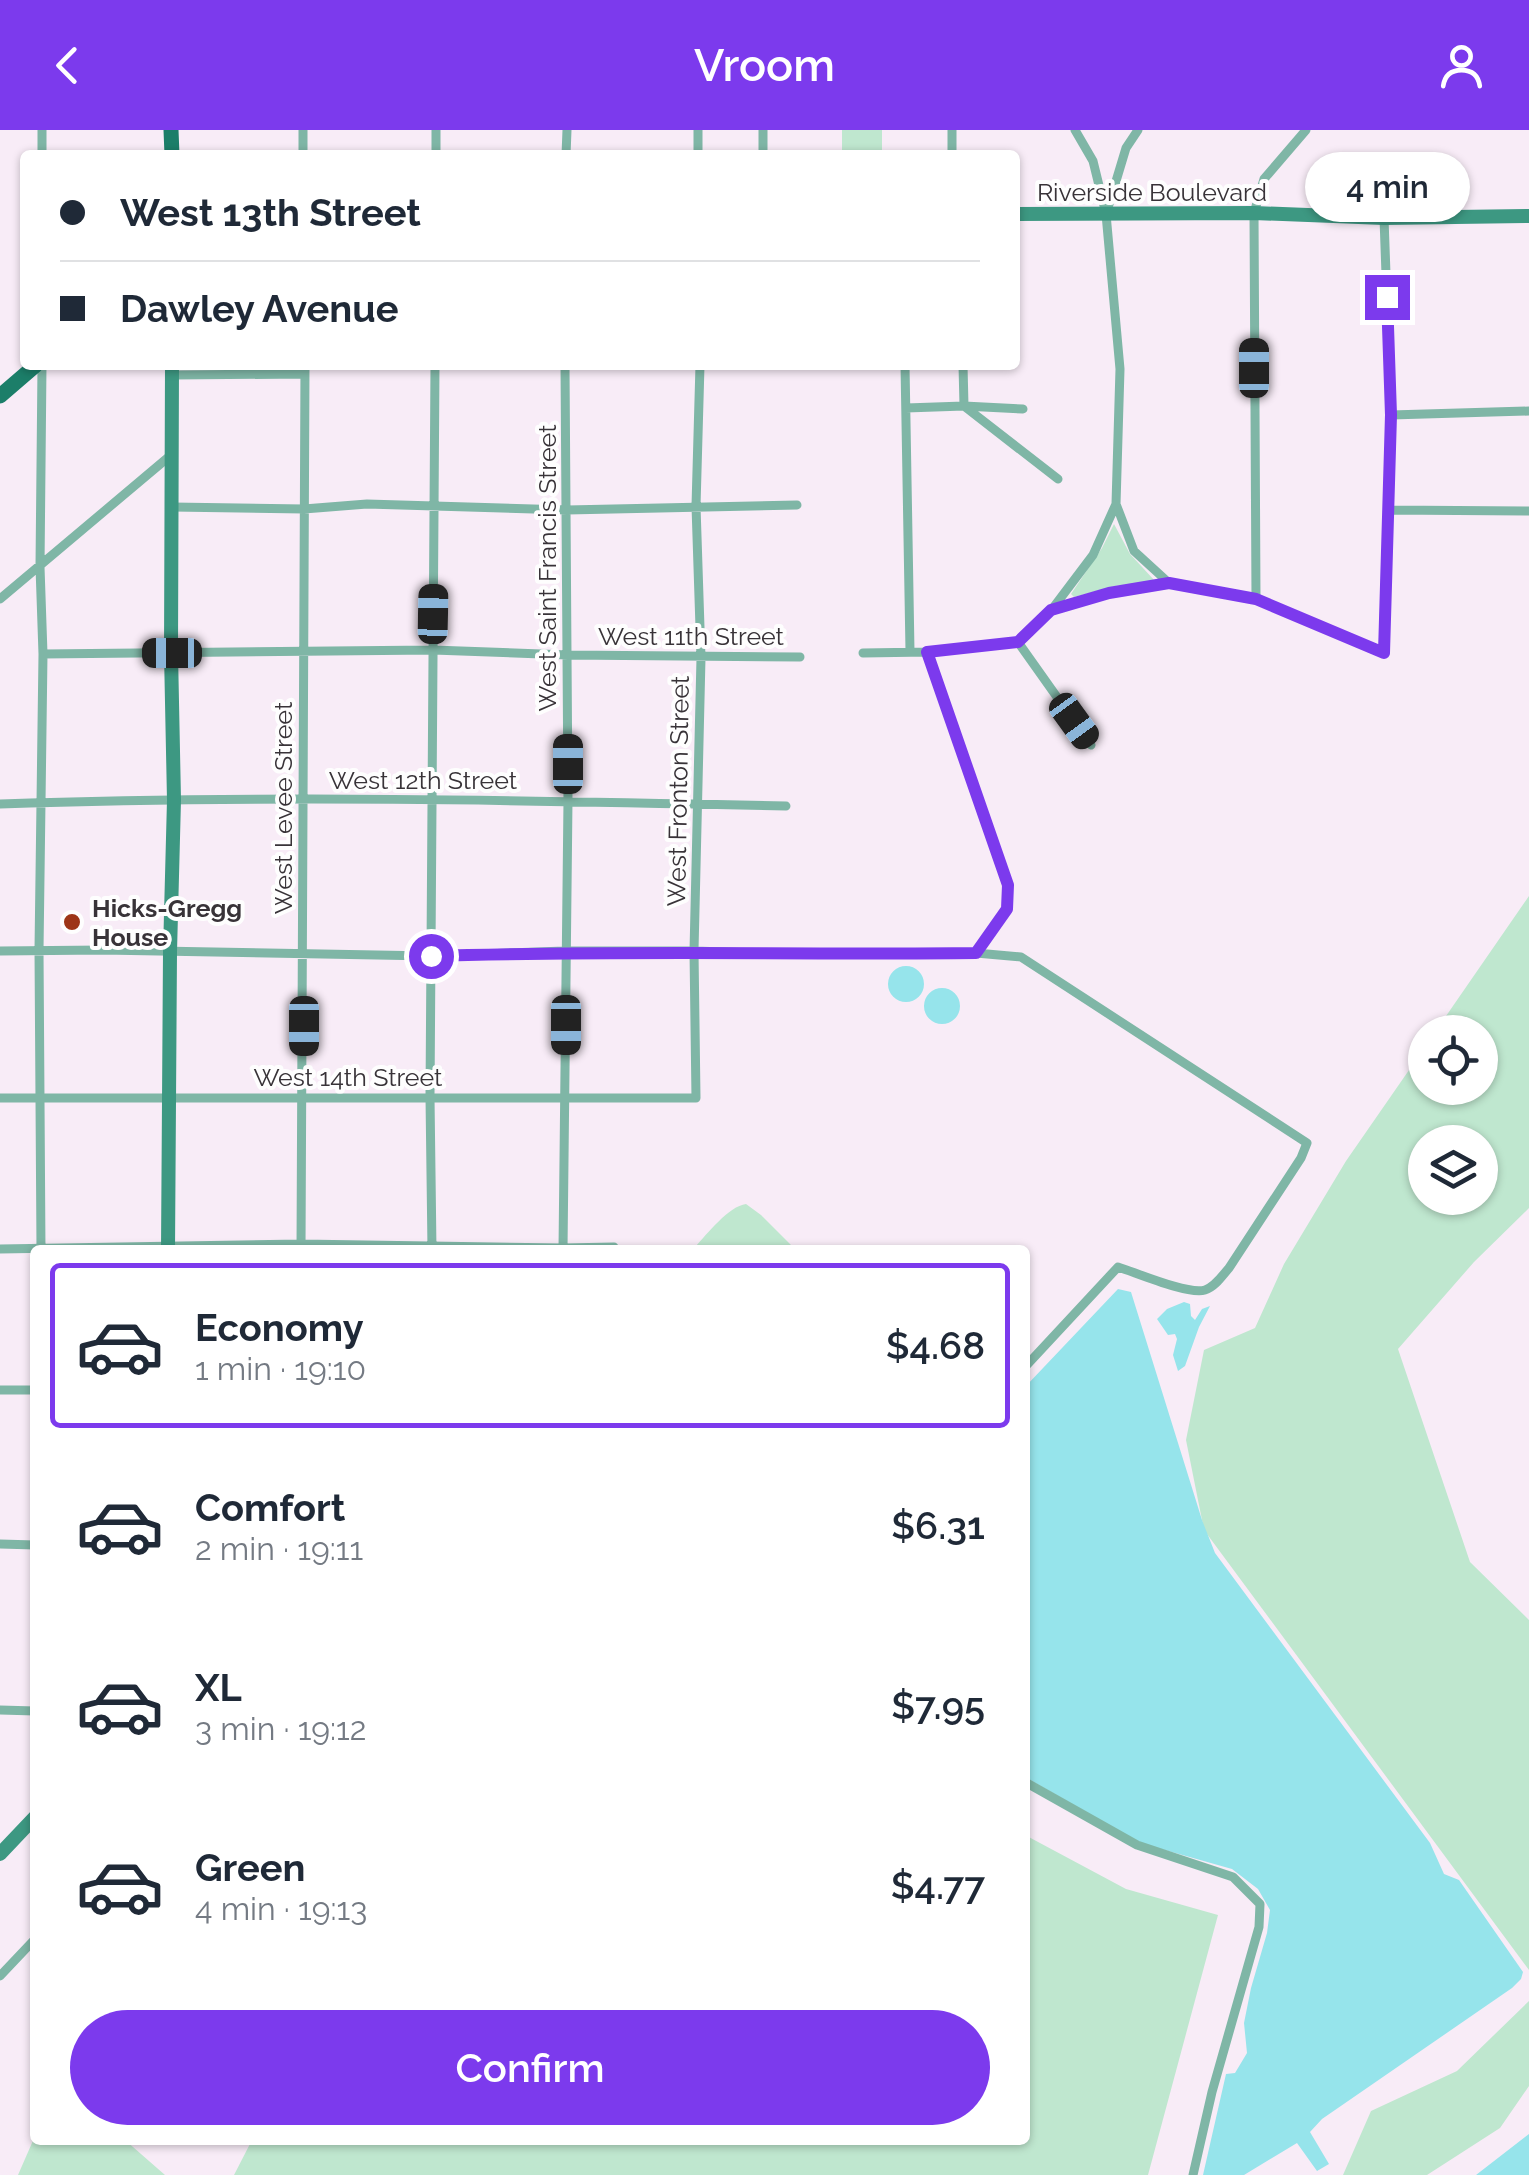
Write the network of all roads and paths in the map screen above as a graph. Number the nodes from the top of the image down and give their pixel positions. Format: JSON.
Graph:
{"nodes":[{"id":1,"x":1075,"y":130,"type":"edge"},
{"id":2,"x":1138,"y":130,"type":"edge"},
{"id":3,"x":1306,"y":130,"type":"edge"},
{"id":4,"x":1020,"y":214,"type":"edge"},
{"id":5,"x":1106,"y":214,"type":"junction"},
{"id":6,"x":1254,"y":214,"type":"junction"},
{"id":7,"x":1529,"y":216,"type":"edge"},
{"id":8,"x":1384,"y":218,"type":"junction"},
{"id":9,"x":33,"y":370,"type":"edge"},
{"id":10,"x":39,"y":370,"type":"edge"},
{"id":11,"x":172,"y":370,"type":"edge"},
{"id":12,"x":305,"y":370,"type":"edge"},
{"id":13,"x":435,"y":370,"type":"edge"},
{"id":14,"x":565,"y":370,"type":"edge"},
{"id":15,"x":700,"y":370,"type":"edge"},
{"id":16,"x":905,"y":370,"type":"edge"},
{"id":17,"x":963,"y":370,"type":"edge"},
{"id":18,"x":0,"y":396,"type":"edge"},
{"id":19,"x":964,"y":406,"type":"junction"},
{"id":20,"x":906,"y":408,"type":"junction"},
{"id":21,"x":1023,"y":409,"type":"dead end"},
{"id":22,"x":1529,"y":410,"type":"edge"},
{"id":23,"x":1391,"y":415,"type":"junction"},
{"id":24,"x":170,"y":455,"type":"junction"},
{"id":25,"x":1058,"y":479,"type":"dead end"},
{"id":26,"x":797,"y":504,"type":"dead end"},
{"id":27,"x":1116,"y":504,"type":"junction"},
{"id":28,"x":172,"y":506,"type":"junction"},
{"id":29,"x":435,"y":506,"type":"junction"},
{"id":30,"x":696,"y":506,"type":"junction"},
{"id":31,"x":304,"y":509,"type":"junction"},
{"id":32,"x":566,"y":510,"type":"junction"},
{"id":33,"x":1388,"y":510,"type":"junction"},
{"id":34,"x":1529,"y":512,"type":"edge"},
{"id":35,"x":40,"y":567,"type":"junction"},
{"id":36,"x":1169,"y":583,"type":"junction"},
{"id":37,"x":1256,"y":599,"type":"junction"},
{"id":38,"x":0,"y":600,"type":"edge"},
{"id":39,"x":1051,"y":610,"type":"junction"},
{"id":40,"x":1018,"y":642,"type":"junction"},
{"id":41,"x":433,"y":650,"type":"junction"},
{"id":42,"x":910,"y":651,"type":"junction"},
{"id":43,"x":303,"y":652,"type":"junction"},
{"id":44,"x":927,"y":652,"type":"junction"},
{"id":45,"x":172,"y":653,"type":"junction"},
{"id":46,"x":863,"y":653,"type":"dead end"},
{"id":47,"x":43,"y":654,"type":"junction"},
{"id":48,"x":568,"y":655,"type":"junction"},
{"id":49,"x":800,"y":657,"type":"dead end"},
{"id":50,"x":701,"y":658,"type":"junction"},
{"id":51,"x":1091,"y":745,"type":"dead end"},
{"id":52,"x":302,"y":799,"type":"junction"},
{"id":53,"x":174,"y":800,"type":"junction"},
{"id":54,"x":568,"y":800,"type":"junction"},
{"id":55,"x":41,"y":802,"type":"junction"},
{"id":56,"x":433,"y":802,"type":"junction"},
{"id":57,"x":0,"y":804,"type":"edge"},
{"id":58,"x":698,"y":804,"type":"junction"},
{"id":59,"x":786,"y":806,"type":"dead end"},
{"id":60,"x":39,"y":950,"type":"junction"},
{"id":61,"x":0,"y":951,"type":"edge"},
{"id":62,"x":694,"y":951,"type":"junction"},
{"id":63,"x":170,"y":952,"type":"junction"},
{"id":64,"x":565,"y":952,"type":"junction"},
{"id":65,"x":976,"y":953,"type":"junction"},
{"id":66,"x":304,"y":955,"type":"junction"},
{"id":67,"x":431,"y":956,"type":"junction"},
{"id":68,"x":304,"y":1097,"type":"junction"},
{"id":69,"x":430,"y":1097,"type":"junction"},
{"id":70,"x":0,"y":1098,"type":"edge"},
{"id":71,"x":170,"y":1098,"type":"junction"},
{"id":72,"x":696,"y":1098,"type":"joint"},
{"id":73,"x":42,"y":1099,"type":"junction"},
{"id":74,"x":566,"y":1099,"type":"junction"},
{"id":75,"x":42,"y":1245,"type":"edge"},
{"id":76,"x":168,"y":1245,"type":"edge"},
{"id":77,"x":301,"y":1245,"type":"edge"},
{"id":78,"x":432,"y":1245,"type":"edge"},
{"id":79,"x":564,"y":1245,"type":"edge"},
{"id":80,"x":0,"y":1249,"type":"edge"},
{"id":81,"x":30,"y":1249,"type":"edge"},
{"id":82,"x":1030,"y":1361,"type":"edge"},
{"id":83,"x":0,"y":1390,"type":"edge"},
{"id":84,"x":30,"y":1390,"type":"edge"},
{"id":85,"x":0,"y":1544,"type":"edge"},
{"id":86,"x":30,"y":1545,"type":"edge"},
{"id":87,"x":0,"y":1710,"type":"edge"},
{"id":88,"x":30,"y":1711,"type":"edge"},
{"id":89,"x":1030,"y":1785,"type":"edge"},
{"id":90,"x":30,"y":1822,"type":"edge"},
{"id":91,"x":0,"y":1854,"type":"edge"},
{"id":92,"x":30,"y":1945,"type":"edge"},
{"id":93,"x":0,"y":1976,"type":"edge"},
{"id":94,"x":1193,"y":2175,"type":"edge"}],
"edges":[{"from":1,"to":5,"type":"street"},
{"from":2,"to":5,"type":"street"},
{"from":3,"to":6,"type":"street"},
{"from":4,"to":5,"type":"street","name":"Riverside Boulevard"},
{"from":5,"to":6,"type":"street","name":"Riverside Boulevard"},
{"from":5,"to":27,"type":"street"},
{"from":6,"to":8,"type":"street","name":"Riverside Boulevard"},
{"from":6,"to":37,"type":"street"},
{"from":7,"to":8,"type":"street","name":"Riverside Boulevard"},
{"from":8,"to":23,"type":"street"},
{"from":9,"to":18,"type":"main road"},
{"from":10,"to":35,"type":"street"},
{"from":11,"to":12,"type":"street"},
{"from":11,"to":24,"type":"street"},
{"from":12,"to":31,"type":"street","name":"West Levee Street"},
{"from":13,"to":29,"type":"street"},
{"from":14,"to":32,"type":"street","name":"West Saint Francis Street"},
{"from":15,"to":30,"type":"street","name":"West Fronton Street"},
{"from":16,"to":20,"type":"street"},
{"from":17,"to":19,"type":"street"},
{"from":19,"to":20,"type":"street"},
{"from":19,"to":21,"type":"street"},
{"from":19,"to":25,"type":"street"},
{"from":20,"to":42,"type":"street"},
{"from":22,"to":23,"type":"street"},
{"from":23,"to":33,"type":"street"},
{"from":24,"to":28,"type":"street"},
{"from":24,"to":35,"type":"street"},
{"from":26,"to":30,"type":"street"},
{"from":27,"to":36,"type":"street"},
{"from":27,"to":39,"type":"street"},
{"from":28,"to":31,"type":"street"},
{"from":28,"to":45,"type":"street"},
{"from":29,"to":31,"type":"street"},
{"from":29,"to":32,"type":"street"},
{"from":29,"to":41,"type":"street"},
{"from":30,"to":32,"type":"street"},
{"from":30,"to":50,"type":"street","name":"West Fronton Street"},
{"from":31,"to":43,"type":"street","name":"West Levee Street"},
{"from":32,"to":48,"type":"street","name":"West Saint Francis Street"},
{"from":33,"to":34,"type":"street"},
{"from":33,"to":37,"type":"street"},
{"from":35,"to":38,"type":"street"},
{"from":35,"to":47,"type":"street"},
{"from":36,"to":37,"type":"street"},
{"from":36,"to":39,"type":"street"},
{"from":39,"to":40,"type":"street"},
{"from":40,"to":44,"type":"street"},
{"from":40,"to":51,"type":"street"},
{"from":41,"to":43,"type":"street","name":"West 11th Street"},
{"from":41,"to":48,"type":"street","name":"West 11th Street"},
{"from":41,"to":56,"type":"street"},
{"from":42,"to":44,"type":"street"},
{"from":42,"to":46,"type":"street"},
{"from":43,"to":45,"type":"street","name":"West 11th Street"},
{"from":43,"to":52,"type":"street","name":"West Levee Street"},
{"from":44,"to":65,"type":"street"},
{"from":45,"to":47,"type":"street","name":"West 11th Street"},
{"from":45,"to":53,"type":"street"},
{"from":47,"to":55,"type":"street"},
{"from":48,"to":50,"type":"street","name":"West 11th Street"},
{"from":48,"to":54,"type":"street","name":"West Saint Francis Street"},
{"from":49,"to":50,"type":"street","name":"West 11th Street"},
{"from":50,"to":58,"type":"street","name":"West Fronton Street"},
{"from":52,"to":53,"type":"street","name":"West 12th Street"},
{"from":52,"to":56,"type":"street","name":"West 12th Street"},
{"from":52,"to":66,"type":"street","name":"West Levee Street"},
{"from":53,"to":55,"type":"street","name":"West 12th Street"},
{"from":53,"to":63,"type":"street"},
{"from":54,"to":56,"type":"street","name":"West 12th Street"},
{"from":54,"to":58,"type":"street","name":"West 12th Street"},
{"from":54,"to":64,"type":"street","name":"West Saint Francis Street"},
{"from":55,"to":57,"type":"street","name":"West 12th Street"},
{"from":55,"to":60,"type":"street"},
{"from":56,"to":67,"type":"street"},
{"from":58,"to":59,"type":"street","name":"West 12th Street"},
{"from":58,"to":62,"type":"street","name":"West Fronton Street"},
{"from":60,"to":61,"type":"street"},
{"from":60,"to":63,"type":"street"},
{"from":60,"to":73,"type":"street"},
{"from":62,"to":64,"type":"street"},
{"from":62,"to":65,"type":"street"},
{"from":62,"to":72,"type":"street","name":"West Fronton Street"},
{"from":63,"to":66,"type":"street"},
{"from":63,"to":71,"type":"street"},
{"from":64,"to":67,"type":"street"},
{"from":64,"to":74,"type":"street","name":"West Saint Francis Street"},
{"from":65,"to":82,"type":"street"},
{"from":66,"to":67,"type":"street"},
{"from":66,"to":68,"type":"street","name":"West Levee Street"},
{"from":67,"to":69,"type":"street"},
{"from":68,"to":69,"type":"street","name":"West 14th Street"},
{"from":68,"to":71,"type":"street","name":"West 14th Street"},
{"from":68,"to":77,"type":"street","name":"West Levee Street"},
{"from":69,"to":74,"type":"street","name":"West 14th Street"},
{"from":69,"to":78,"type":"street"},
{"from":70,"to":73,"type":"street","name":"West 14th Street"},
{"from":71,"to":73,"type":"street","name":"West 14th Street"},
{"from":71,"to":76,"type":"street"},
{"from":72,"to":74,"type":"street","name":"West 14th Street"},
{"from":73,"to":75,"type":"street"},
{"from":74,"to":79,"type":"street","name":"West Saint Francis Street"},
{"from":80,"to":81,"type":"street"},
{"from":83,"to":84,"type":"street"},
{"from":85,"to":86,"type":"street"},
{"from":87,"to":88,"type":"street"},
{"from":89,"to":94,"type":"street"},
{"from":90,"to":91,"type":"street"},
{"from":92,"to":93,"type":"street"}]}
